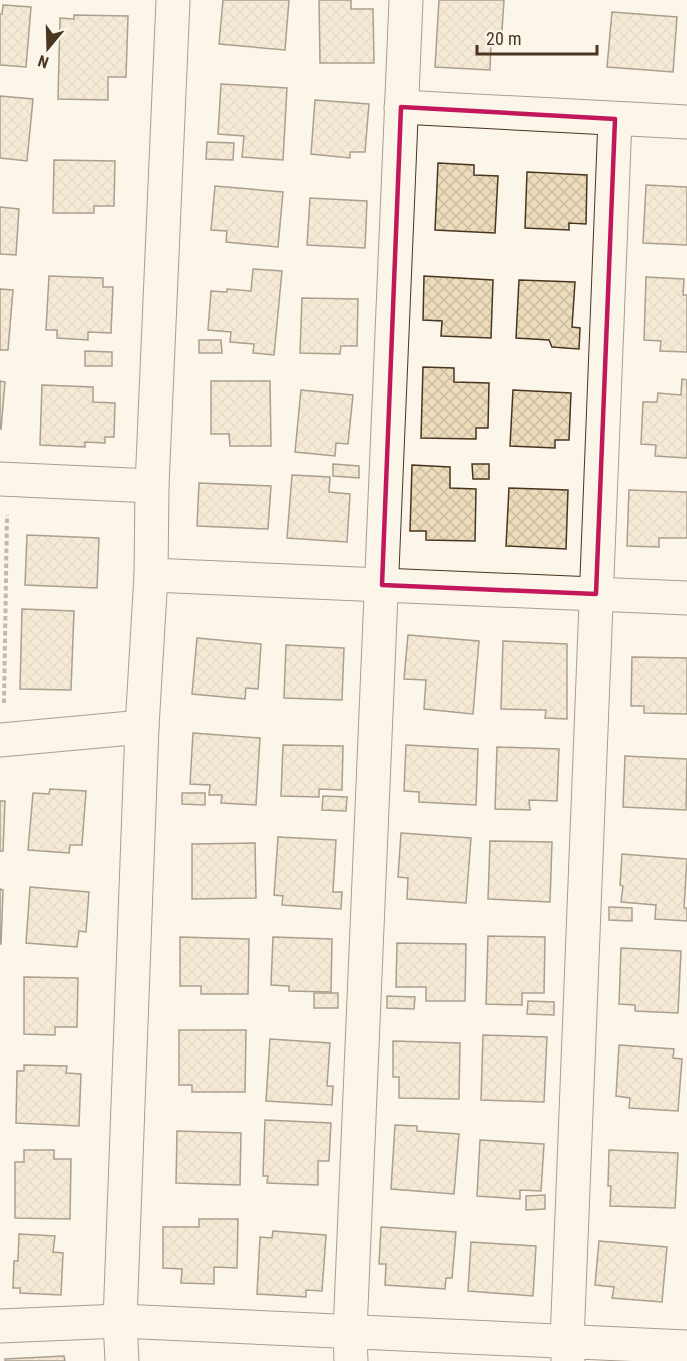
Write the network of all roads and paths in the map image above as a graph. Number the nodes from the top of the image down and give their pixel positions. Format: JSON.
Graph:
{"nodes":[{"id":1,"x":173,"y":0,"type":"edge"},
{"id":2,"x":406,"y":0,"type":"edge"},
{"id":3,"x":401,"y":107,"type":"junction"},
{"id":4,"x":615,"y":119,"type":"junction"},
{"id":5,"x":687,"y":122,"type":"edge"},
{"id":6,"x":4,"y":480,"type":"edge"},
{"id":7,"x":152,"y":486,"type":"junction"},
{"id":8,"x":152,"y":575,"type":"junction"},
{"id":9,"x":382,"y":585,"type":"junction"},
{"id":10,"x":596,"y":594,"type":"junction"},
{"id":11,"x":687,"y":598,"type":"edge"},
{"id":12,"x":142,"y":727,"type":"junction"},
{"id":13,"x":2,"y":740,"type":"edge"},
{"id":14,"x":120,"y":1321,"type":"junction"},
{"id":15,"x":0,"y":1326,"type":"edge"},
{"id":16,"x":350,"y":1347,"type":"edge"},
{"id":17,"x":687,"y":1347,"type":"edge"},
{"id":18,"x":568,"y":1351,"type":"edge"},
{"id":19,"x":122,"y":1361,"type":"edge"}],
"edges":[{"from":1,"to":7,"type":"street"},
{"from":2,"to":3,"type":"street"},
{"from":3,"to":4,"type":"street"},
{"from":3,"to":9,"type":"street"},
{"from":4,"to":5,"type":"street"},
{"from":4,"to":10,"type":"street"},
{"from":6,"to":7,"type":"street"},
{"from":6,"to":13,"type":"path"},
{"from":7,"to":8,"type":"street"},
{"from":8,"to":9,"type":"street"},
{"from":8,"to":12,"type":"street"},
{"from":9,"to":10,"type":"street"},
{"from":9,"to":16,"type":"street"},
{"from":10,"to":11,"type":"street"},
{"from":10,"to":18,"type":"street"},
{"from":12,"to":13,"type":"street"},
{"from":12,"to":14,"type":"street"},
{"from":14,"to":15,"type":"street"},
{"from":14,"to":16,"type":"street"},
{"from":14,"to":19,"type":"street"},
{"from":16,"to":18,"type":"street"},
{"from":17,"to":18,"type":"street"}]}
